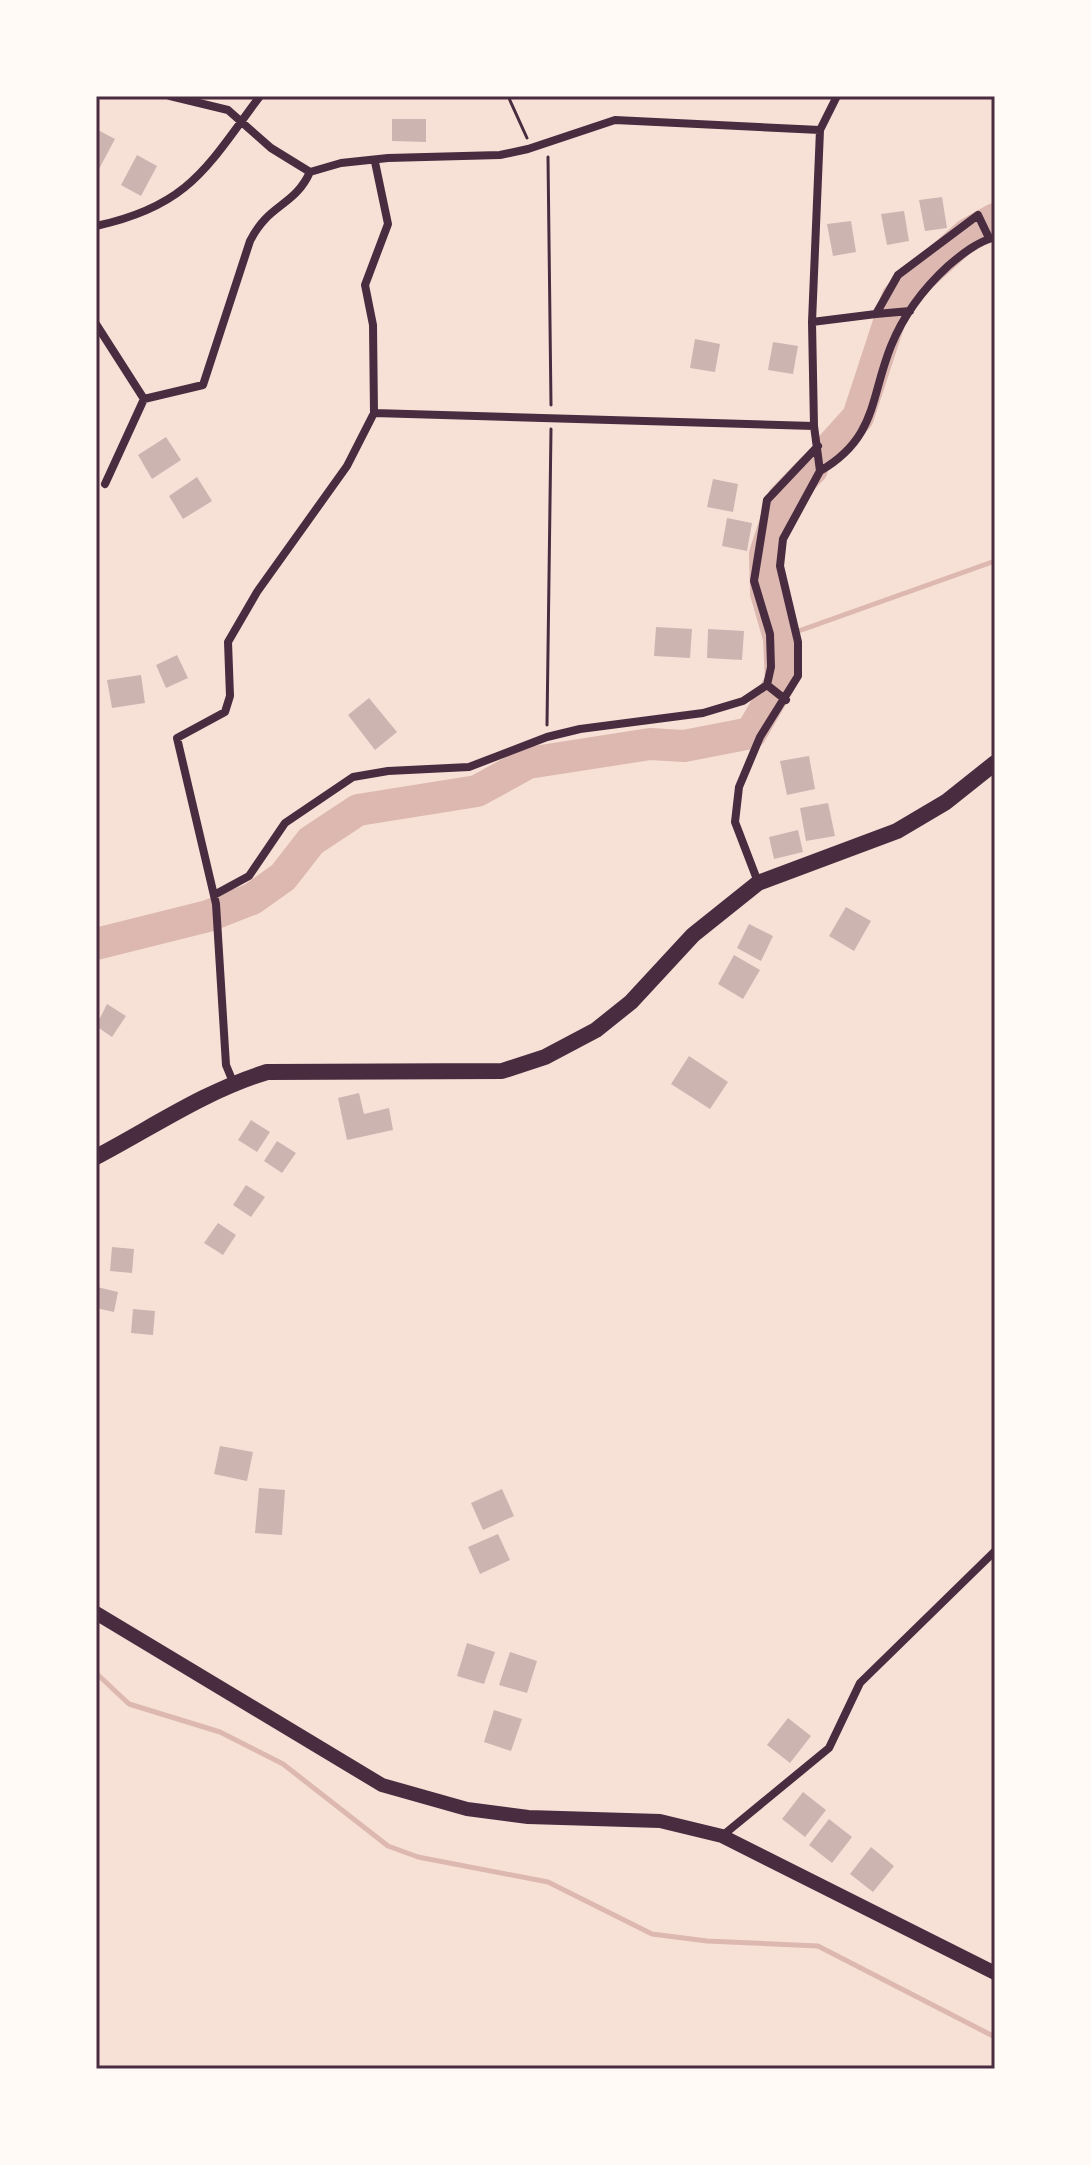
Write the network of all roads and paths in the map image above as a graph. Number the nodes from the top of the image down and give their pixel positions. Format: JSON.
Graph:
{"nodes":[{"id":1,"x":170,"y":96,"type":"edge"},
{"id":2,"x":260,"y":96,"type":"edge"},
{"id":3,"x":508,"y":96,"type":"edge"},
{"id":4,"x":837,"y":96,"type":"edge"},
{"id":5,"x":240,"y":123,"type":"junction"},
{"id":6,"x":820,"y":130,"type":"junction"},
{"id":7,"x":548,"y":143,"type":"junction"},
{"id":8,"x":528,"y":149,"type":"junction"},
{"id":9,"x":375,"y":162,"type":"junction"},
{"id":10,"x":310,"y":172,"type":"junction"},
{"id":11,"x":96,"y":226,"type":"edge"},
{"id":12,"x":992,"y":238,"type":"edge"},
{"id":13,"x":906,"y":310,"type":"junction"},
{"id":14,"x":880,"y":313,"type":"junction"},
{"id":15,"x":812,"y":322,"type":"junction"},
{"id":16,"x":96,"y":324,"type":"edge"},
{"id":17,"x":144,"y":399,"type":"junction"},
{"id":18,"x":374,"y":413,"type":"junction"},
{"id":19,"x":551,"y":417,"type":"junction"},
{"id":20,"x":814,"y":426,"type":"junction"},
{"id":21,"x":818,"y":446,"type":"junction"},
{"id":22,"x":820,"y":471,"type":"junction"},
{"id":23,"x":105,"y":484,"type":"dead end"},
{"id":24,"x":769,"y":687,"type":"junction"},
{"id":25,"x":784,"y":698,"type":"junction"},
{"id":26,"x":547,"y":737,"type":"junction"},
{"id":27,"x":995,"y":763,"type":"edge"},
{"id":28,"x":758,"y":883,"type":"junction"},
{"id":29,"x":215,"y":900,"type":"junction"},
{"id":30,"x":233,"y":1082,"type":"junction"},
{"id":31,"x":96,"y":1157,"type":"edge"},
{"id":32,"x":995,"y":1551,"type":"edge"},
{"id":33,"x":96,"y":1613,"type":"edge"},
{"id":34,"x":722,"y":1836,"type":"junction"},
{"id":35,"x":995,"y":1973,"type":"edge"}],
"edges":[{"from":1,"to":5,"type":"street"},
{"from":2,"to":5,"type":"street"},
{"from":3,"to":8,"type":"path"},
{"from":4,"to":6,"type":"street"},
{"from":5,"to":10,"type":"street"},
{"from":5,"to":11,"type":"street"},
{"from":6,"to":7,"type":"street"},
{"from":6,"to":15,"type":"street"},
{"from":7,"to":8,"type":"street"},
{"from":7,"to":19,"type":"path"},
{"from":8,"to":9,"type":"street"},
{"from":9,"to":10,"type":"street"},
{"from":9,"to":18,"type":"street"},
{"from":10,"to":17,"type":"street"},
{"from":12,"to":13,"type":"street"},
{"from":12,"to":14,"type":"street"},
{"from":13,"to":14,"type":"street"},
{"from":13,"to":22,"type":"street"},
{"from":14,"to":15,"type":"street"},
{"from":15,"to":20,"type":"street"},
{"from":16,"to":17,"type":"street"},
{"from":17,"to":23,"type":"street"},
{"from":18,"to":19,"type":"street"},
{"from":18,"to":29,"type":"street"},
{"from":19,"to":20,"type":"street"},
{"from":19,"to":26,"type":"path"},
{"from":20,"to":21,"type":"street"},
{"from":21,"to":22,"type":"street"},
{"from":21,"to":24,"type":"street"},
{"from":22,"to":25,"type":"street"},
{"from":24,"to":25,"type":"street"},
{"from":24,"to":26,"type":"street"},
{"from":25,"to":28,"type":"street"},
{"from":26,"to":29,"type":"street"},
{"from":27,"to":28,"type":"main road"},
{"from":28,"to":30,"type":"main road"},
{"from":29,"to":30,"type":"street"},
{"from":30,"to":31,"type":"main road"},
{"from":32,"to":34,"type":"street"},
{"from":33,"to":34,"type":"main road"},
{"from":34,"to":35,"type":"main road"}]}
